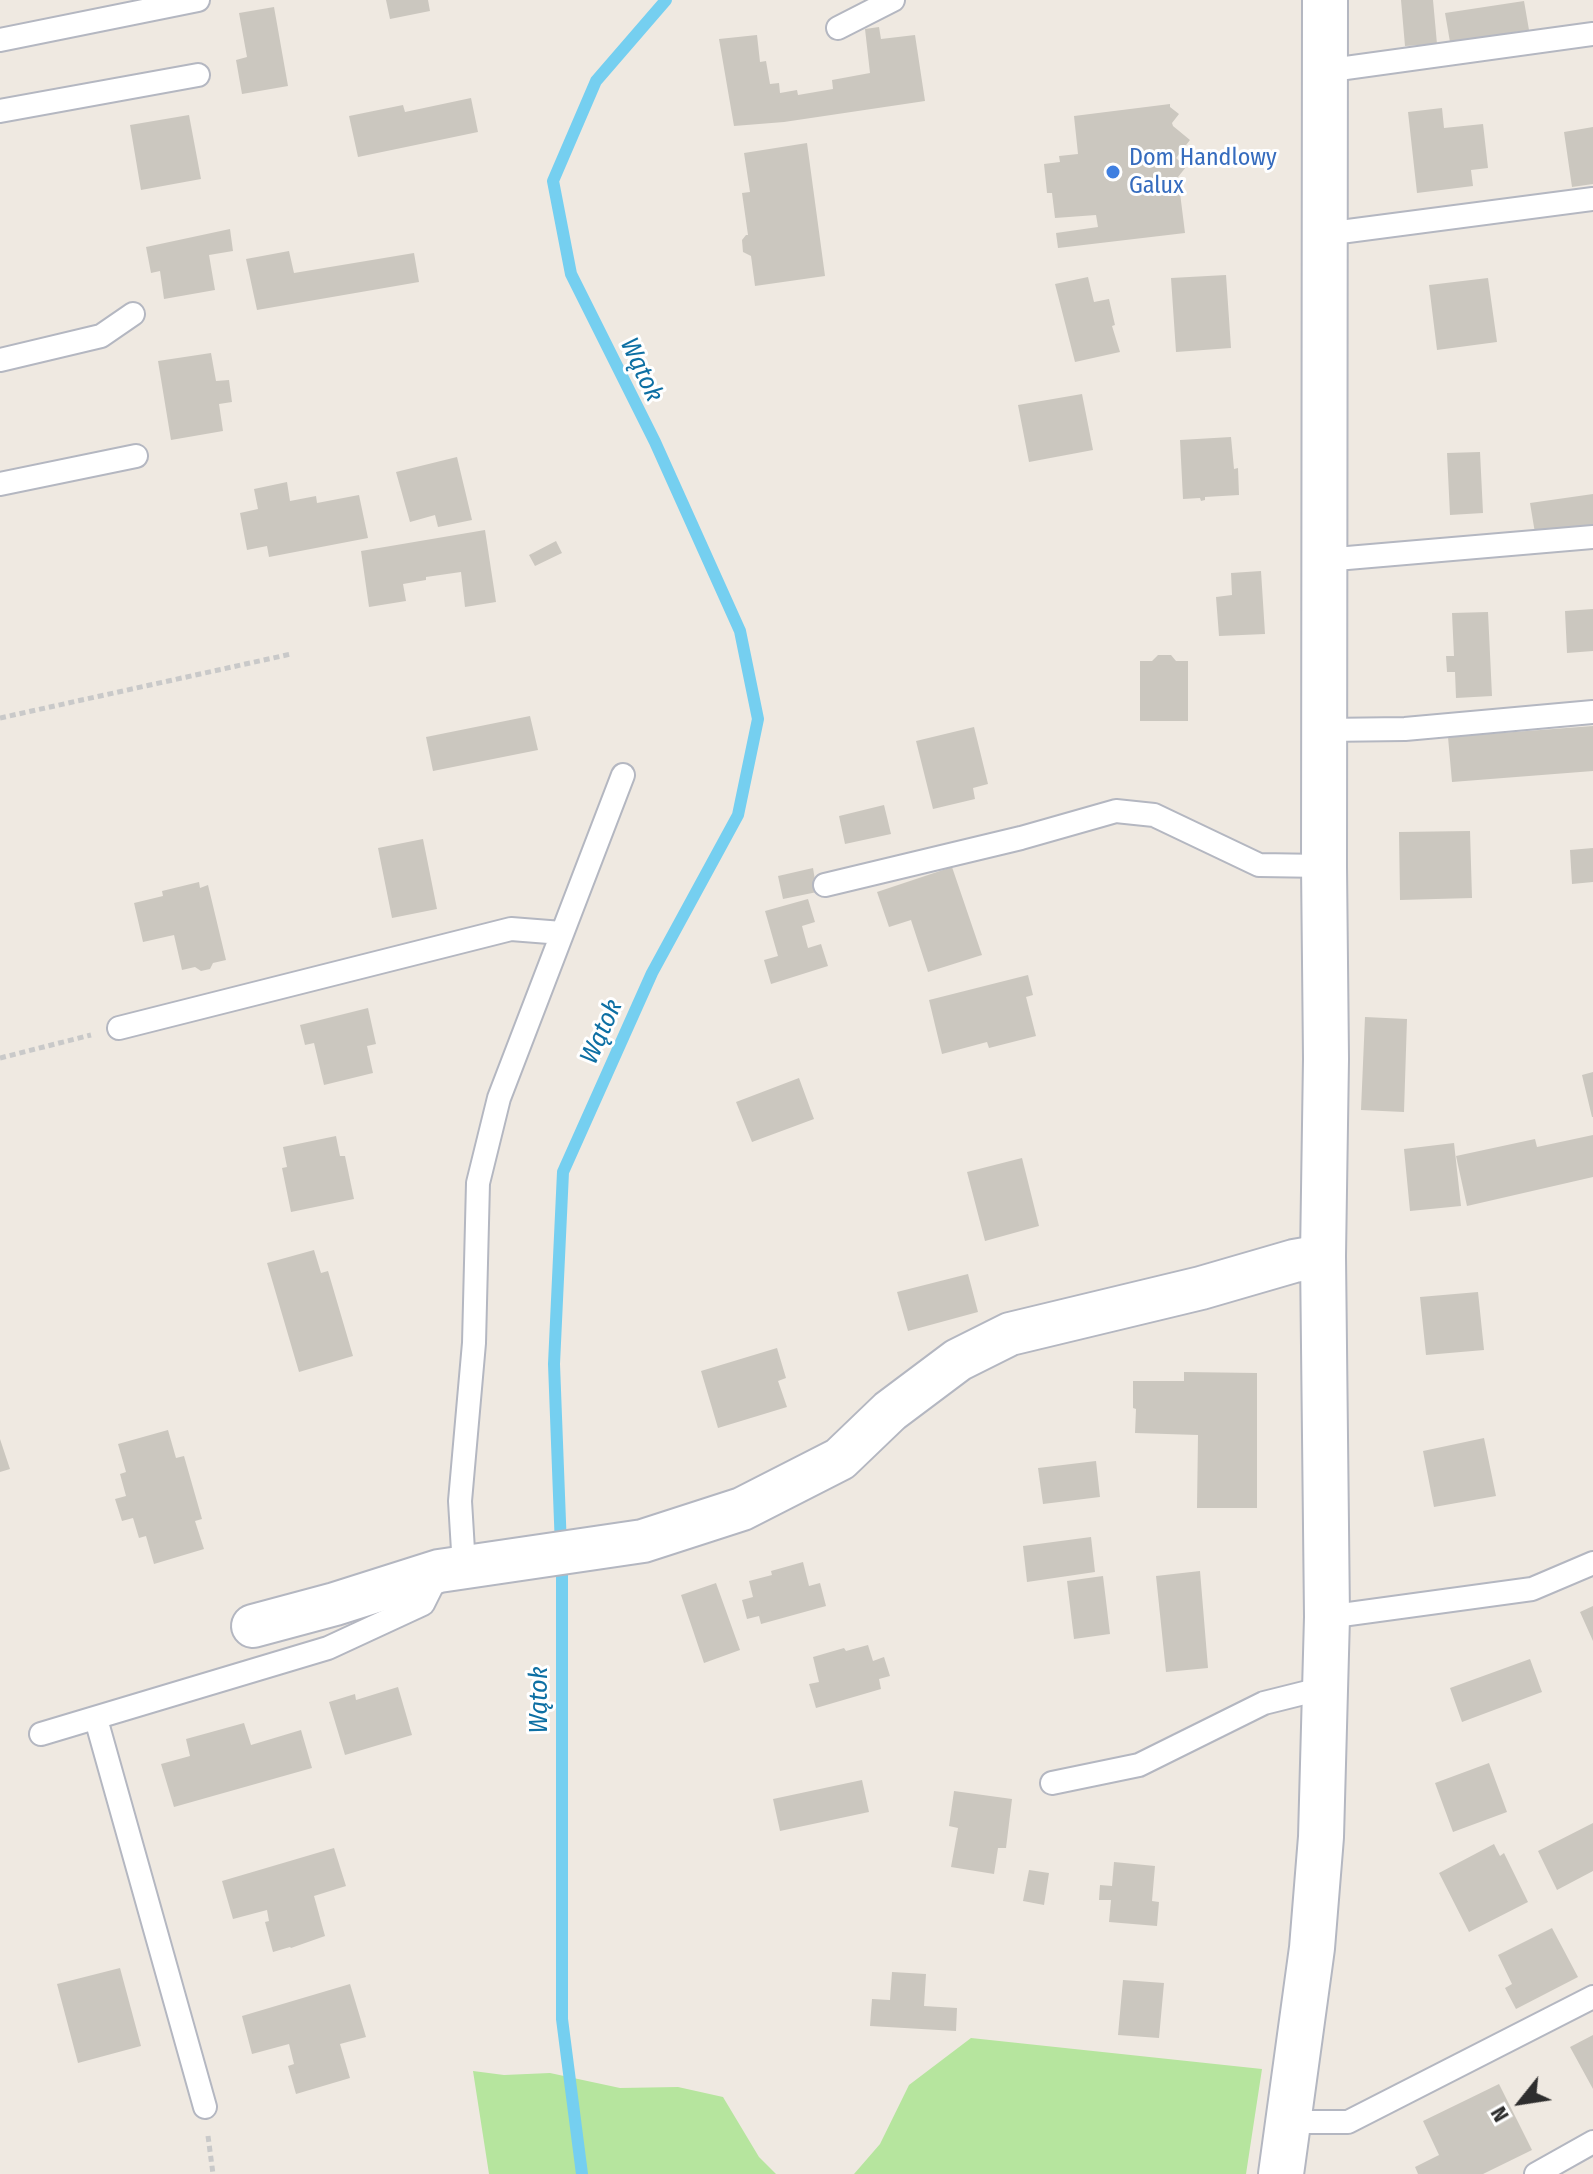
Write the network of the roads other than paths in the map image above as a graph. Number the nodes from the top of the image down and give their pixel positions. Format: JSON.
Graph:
{"nodes":[{"id":1,"x":198,"y":0,"type":"edge"},
{"id":2,"x":893,"y":0,"type":"edge"},
{"id":3,"x":1325,"y":0,"type":"edge"},
{"id":4,"x":838,"y":28,"type":"dead end"},
{"id":5,"x":1593,"y":34,"type":"edge"},
{"id":6,"x":0,"y":40,"type":"edge"},
{"id":7,"x":1324,"y":71,"type":"junction"},
{"id":8,"x":198,"y":75,"type":"dead end"},
{"id":9,"x":0,"y":111,"type":"edge"},
{"id":10,"x":1593,"y":199,"type":"edge"},
{"id":11,"x":1325,"y":234,"type":"junction"},
{"id":12,"x":133,"y":314,"type":"dead end"},
{"id":13,"x":0,"y":360,"type":"edge"},
{"id":14,"x":136,"y":456,"type":"dead end"},
{"id":15,"x":0,"y":484,"type":"edge"},
{"id":16,"x":1593,"y":537,"type":"edge"},
{"id":17,"x":1324,"y":560,"type":"junction"},
{"id":18,"x":1593,"y":712,"type":"edge"},
{"id":19,"x":1324,"y":730,"type":"junction"},
{"id":20,"x":623,"y":775,"type":"dead end"},
{"id":21,"x":1324,"y":866,"type":"junction"},
{"id":22,"x":825,"y":885,"type":"dead end"},
{"id":23,"x":562,"y":933,"type":"junction"},
{"id":24,"x":119,"y":1028,"type":"road end"},
{"id":25,"x":1323,"y":1256,"type":"junction"},
{"id":26,"x":1593,"y":1563,"type":"edge"},
{"id":27,"x":452,"y":1569,"type":"junction"},
{"id":28,"x":1327,"y":1617,"type":"junction"},
{"id":29,"x":253,"y":1626,"type":"dead end"},
{"id":30,"x":1324,"y":1688,"type":"junction"},
{"id":31,"x":96,"y":1719,"type":"junction"},
{"id":32,"x":41,"y":1734,"type":"dead end"},
{"id":33,"x":1052,"y":1783,"type":"dead end"},
{"id":34,"x":1593,"y":1997,"type":"edge"},
{"id":35,"x":205,"y":2107,"type":"dead end"},
{"id":36,"x":1288,"y":2122,"type":"junction"},
{"id":37,"x":1593,"y":2142,"type":"edge"},
{"id":38,"x":1281,"y":2174,"type":"edge"},
{"id":39,"x":1536,"y":2174,"type":"edge"}],
"edges":[{"from":1,"to":6,"type":"lane"},
{"from":2,"to":4,"type":"lane"},
{"from":3,"to":7,"type":"street"},
{"from":5,"to":7,"type":"lane"},
{"from":7,"to":11,"type":"street"},
{"from":8,"to":9,"type":"lane"},
{"from":10,"to":11,"type":"lane"},
{"from":11,"to":17,"type":"street"},
{"from":12,"to":13,"type":"lane"},
{"from":14,"to":15,"type":"lane"},
{"from":16,"to":17,"type":"lane"},
{"from":17,"to":19,"type":"street"},
{"from":18,"to":19,"type":"lane"},
{"from":19,"to":21,"type":"street"},
{"from":20,"to":23,"type":"lane"},
{"from":21,"to":22,"type":"lane"},
{"from":21,"to":25,"type":"street"},
{"from":23,"to":24,"type":"lane"},
{"from":23,"to":27,"type":"lane"},
{"from":25,"to":27,"type":"street"},
{"from":25,"to":28,"type":"street"},
{"from":26,"to":28,"type":"lane"},
{"from":27,"to":29,"type":"street"},
{"from":27,"to":31,"type":"lane"},
{"from":28,"to":30,"type":"street"},
{"from":30,"to":33,"type":"lane"},
{"from":30,"to":36,"type":"street"},
{"from":31,"to":32,"type":"lane"},
{"from":31,"to":35,"type":"lane"},
{"from":34,"to":36,"type":"lane"},
{"from":36,"to":38,"type":"street"},
{"from":37,"to":39,"type":"lane"}]}
